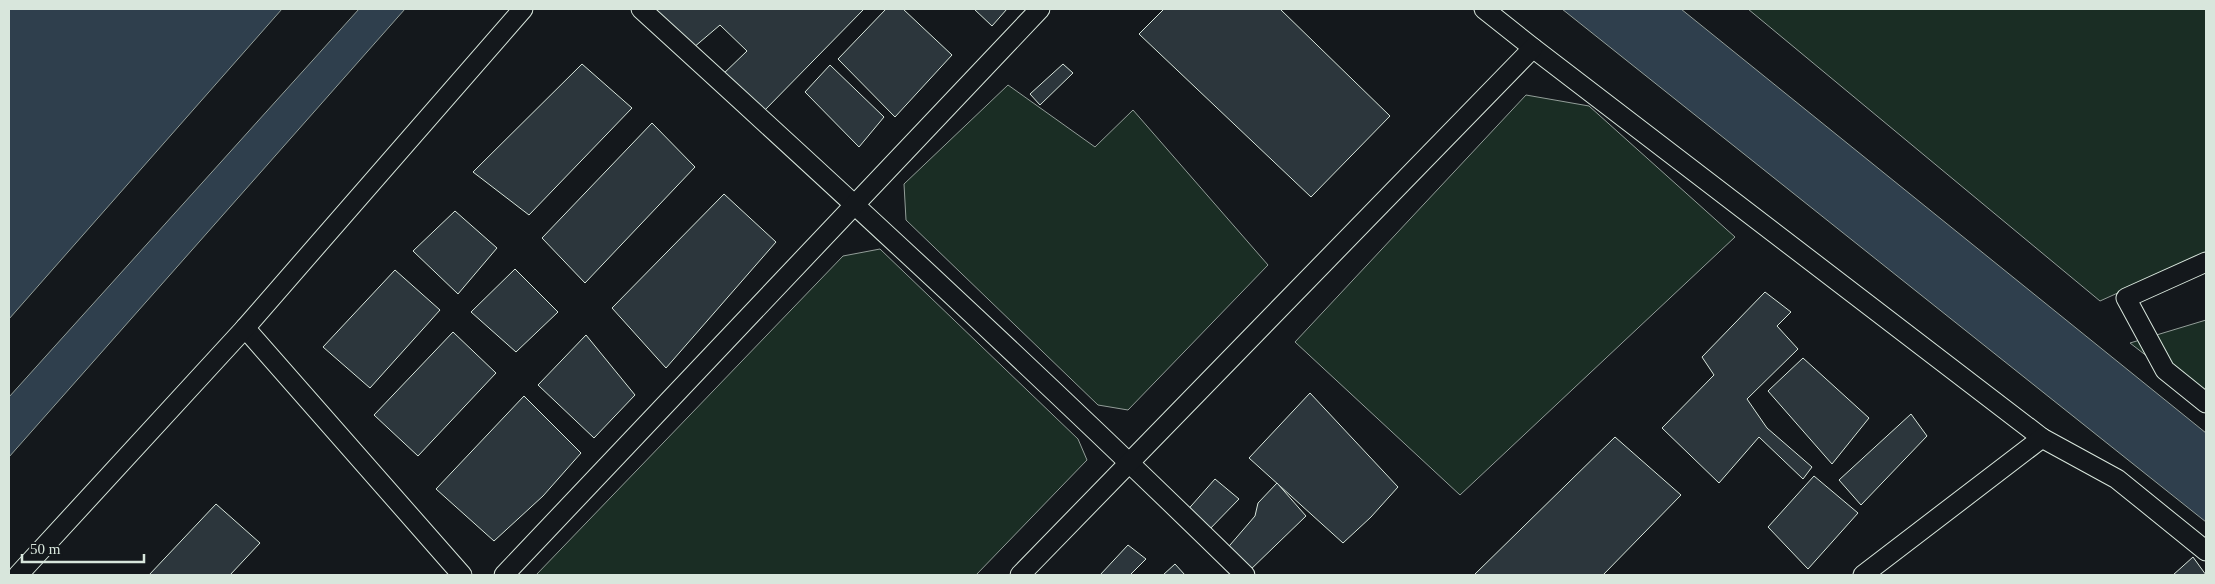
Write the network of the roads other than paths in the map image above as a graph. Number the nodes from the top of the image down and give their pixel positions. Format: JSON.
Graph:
{"nodes":[{"id":1,"x":522,"y":9,"type":"edge"},
{"id":2,"x":642,"y":9,"type":"edge"},
{"id":3,"x":1040,"y":9,"type":"edge"},
{"id":4,"x":1484,"y":9,"type":"edge"},
{"id":5,"x":1533,"y":48,"type":"junction"},
{"id":6,"x":854,"y":204,"type":"junction"},
{"id":7,"x":2206,"y":262,"type":"edge"},
{"id":8,"x":246,"y":328,"type":"junction"},
{"id":9,"x":2206,"y":403,"type":"edge"},
{"id":10,"x":2042,"y":438,"type":"junction"},
{"id":11,"x":1130,"y":463,"type":"junction"},
{"id":12,"x":2206,"y":551,"type":"edge"},
{"id":13,"x":18,"y":575,"type":"edge"},
{"id":14,"x":462,"y":575,"type":"edge"},
{"id":15,"x":504,"y":575,"type":"edge"},
{"id":16,"x":1020,"y":575,"type":"edge"},
{"id":17,"x":1245,"y":575,"type":"edge"},
{"id":18,"x":1863,"y":575,"type":"edge"}],
"edges":[{"from":1,"to":8,"type":"street"},
{"from":2,"to":6,"type":"street"},
{"from":3,"to":6,"type":"street"},
{"from":4,"to":5,"type":"street"},
{"from":5,"to":10,"type":"street"},
{"from":5,"to":11,"type":"street"},
{"from":6,"to":11,"type":"street"},
{"from":6,"to":15,"type":"street"},
{"from":7,"to":9,"type":"street"},
{"from":8,"to":13,"type":"street"},
{"from":8,"to":14,"type":"street"},
{"from":10,"to":12,"type":"street"},
{"from":10,"to":18,"type":"street"},
{"from":11,"to":16,"type":"street"},
{"from":11,"to":17,"type":"street"}]}
